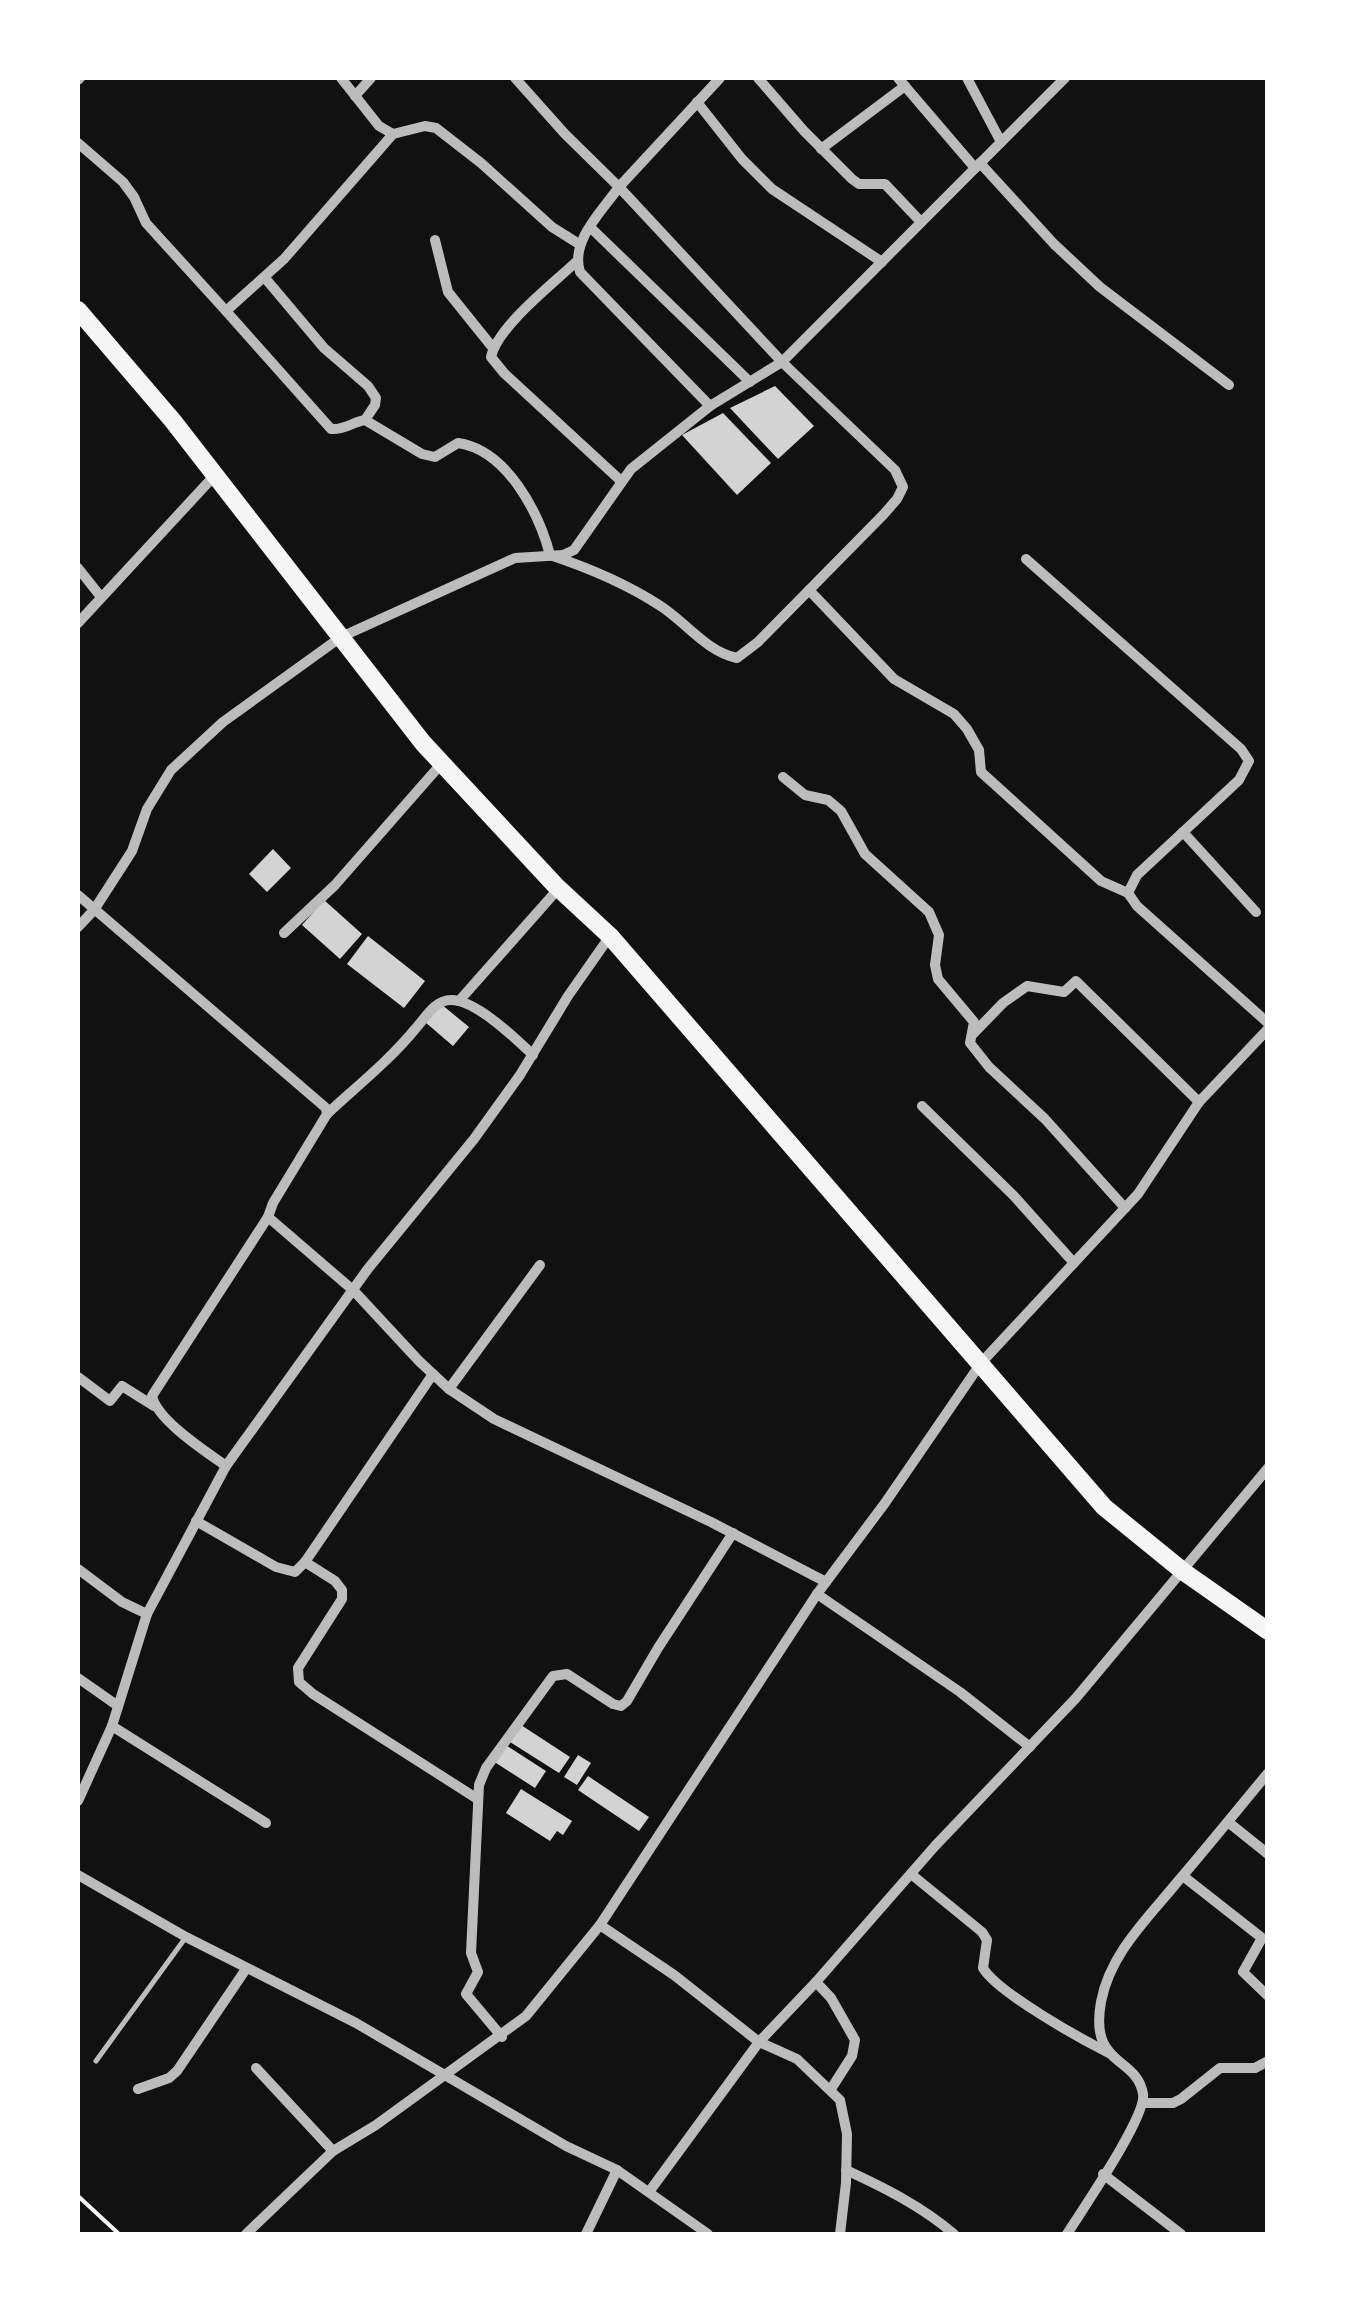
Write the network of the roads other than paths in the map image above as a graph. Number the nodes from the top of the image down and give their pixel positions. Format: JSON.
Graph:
{"nodes":[{"id":1,"x":341,"y":78,"type":"edge"},
{"id":2,"x":371,"y":78,"type":"edge"},
{"id":3,"x":515,"y":78,"type":"edge"},
{"id":4,"x":720,"y":78,"type":"edge"},
{"id":5,"x":758,"y":78,"type":"edge"},
{"id":6,"x":967,"y":78,"type":"edge"},
{"id":7,"x":1065,"y":78,"type":"edge"},
{"id":8,"x":902,"y":82,"type":"edge"},
{"id":9,"x":355,"y":96,"type":"junction"},
{"id":10,"x":697,"y":102,"type":"junction"},
{"id":11,"x":393,"y":134,"type":"junction"},
{"id":12,"x":1001,"y":142,"type":"junction"},
{"id":13,"x":78,"y":143,"type":"edge"},
{"id":14,"x":821,"y":149,"type":"junction"},
{"id":15,"x":978,"y":166,"type":"junction"},
{"id":16,"x":619,"y":187,"type":"junction"},
{"id":17,"x":921,"y":222,"type":"junction"},
{"id":18,"x":591,"y":228,"type":"junction"},
{"id":19,"x":434,"y":240,"type":"dead end"},
{"id":20,"x":579,"y":244,"type":"junction"},
{"id":21,"x":576,"y":261,"type":"junction"},
{"id":22,"x":882,"y":262,"type":"junction"},
{"id":23,"x":264,"y":278,"type":"junction"},
{"id":24,"x":78,"y":310,"type":"edge"},
{"id":25,"x":226,"y":311,"type":"junction"},
{"id":26,"x":493,"y":348,"type":"junction"},
{"id":27,"x":782,"y":362,"type":"junction"},
{"id":28,"x":750,"y":382,"type":"junction"},
{"id":29,"x":1229,"y":385,"type":"dead end"},
{"id":30,"x":710,"y":406,"type":"junction"},
{"id":31,"x":365,"y":420,"type":"junction"},
{"id":32,"x":215,"y":475,"type":"junction"},
{"id":33,"x":621,"y":481,"type":"junction"},
{"id":34,"x":550,"y":555,"type":"junction"},
{"id":35,"x":1026,"y":559,"type":"dead end"},
{"id":36,"x":78,"y":568,"type":"edge"},
{"id":37,"x":809,"y":590,"type":"junction"},
{"id":38,"x":102,"y":597,"type":"junction"},
{"id":39,"x":78,"y":624,"type":"edge"},
{"id":40,"x":340,"y":637,"type":"junction"},
{"id":41,"x":442,"y":763,"type":"junction"},
{"id":42,"x":783,"y":778,"type":"dead end"},
{"id":43,"x":1183,"y":832,"type":"junction"},
{"id":44,"x":559,"y":888,"type":"junction"},
{"id":45,"x":1128,"y":893,"type":"junction"},
{"id":46,"x":78,"y":895,"type":"edge"},
{"id":47,"x":94,"y":910,"type":"junction"},
{"id":48,"x":1256,"y":912,"type":"dead end"},
{"id":49,"x":78,"y":927,"type":"edge"},
{"id":50,"x":284,"y":932,"type":"dead end"},
{"id":51,"x":610,"y":936,"type":"junction"},
{"id":52,"x":458,"y":1001,"type":"junction"},
{"id":53,"x":1268,"y":1026,"type":"edge"},
{"id":54,"x":972,"y":1034,"type":"junction"},
{"id":55,"x":533,"y":1055,"type":"junction"},
{"id":56,"x":1200,"y":1102,"type":"junction"},
{"id":57,"x":922,"y":1106,"type":"dead end"},
{"id":58,"x":328,"y":1114,"type":"junction"},
{"id":59,"x":1126,"y":1208,"type":"junction"},
{"id":60,"x":268,"y":1218,"type":"junction"},
{"id":61,"x":1074,"y":1263,"type":"junction"},
{"id":62,"x":540,"y":1265,"type":"dead end"},
{"id":63,"x":354,"y":1291,"type":"junction"},
{"id":64,"x":980,"y":1363,"type":"junction"},
{"id":65,"x":433,"y":1374,"type":"junction"},
{"id":66,"x":78,"y":1377,"type":"edge"},
{"id":67,"x":449,"y":1388,"type":"junction"},
{"id":68,"x":154,"y":1406,"type":"junction"},
{"id":69,"x":226,"y":1466,"type":"junction"},
{"id":70,"x":1268,"y":1468,"type":"edge"},
{"id":71,"x":196,"y":1521,"type":"junction"},
{"id":72,"x":732,"y":1533,"type":"junction"},
{"id":73,"x":305,"y":1562,"type":"junction"},
{"id":74,"x":78,"y":1569,"type":"edge"},
{"id":75,"x":1184,"y":1572,"type":"junction"},
{"id":76,"x":826,"y":1582,"type":"junction"},
{"id":77,"x":817,"y":1594,"type":"junction"},
{"id":78,"x":147,"y":1614,"type":"junction"},
{"id":79,"x":1268,"y":1630,"type":"edge"},
{"id":80,"x":78,"y":1678,"type":"edge"},
{"id":81,"x":118,"y":1706,"type":"junction"},
{"id":82,"x":112,"y":1726,"type":"junction"},
{"id":83,"x":1030,"y":1746,"type":"junction"},
{"id":84,"x":1268,"y":1774,"type":"edge"},
{"id":85,"x":476,"y":1798,"type":"junction"},
{"id":86,"x":78,"y":1801,"type":"edge"},
{"id":87,"x":1228,"y":1822,"type":"junction"},
{"id":88,"x":266,"y":1823,"type":"dead end"},
{"id":89,"x":1268,"y":1854,"type":"edge"},
{"id":90,"x":911,"y":1874,"type":"junction"},
{"id":91,"x":78,"y":1876,"type":"edge"},
{"id":92,"x":1183,"y":1876,"type":"junction"},
{"id":93,"x":600,"y":1925,"type":"junction"},
{"id":94,"x":186,"y":1937,"type":"junction"},
{"id":95,"x":246,"y":1969,"type":"junction"},
{"id":96,"x":816,"y":1982,"type":"junction"},
{"id":97,"x":1268,"y":1996,"type":"edge"},
{"id":98,"x":502,"y":2037,"type":"junction"},
{"id":99,"x":759,"y":2042,"type":"junction"},
{"id":100,"x":1109,"y":2053,"type":"junction"},
{"id":101,"x":96,"y":2061,"type":"dead end"},
{"id":102,"x":1268,"y":2061,"type":"edge"},
{"id":103,"x":256,"y":2068,"type":"dead end"},
{"id":104,"x":1255,"y":2068,"type":"junction"},
{"id":105,"x":444,"y":2076,"type":"junction"},
{"id":106,"x":1268,"y":2078,"type":"edge"},
{"id":107,"x":831,"y":2088,"type":"junction"},
{"id":108,"x":138,"y":2089,"type":"dead end"},
{"id":109,"x":1143,"y":2103,"type":"junction"},
{"id":110,"x":332,"y":2151,"type":"junction"},
{"id":111,"x":617,"y":2170,"type":"junction"},
{"id":112,"x":846,"y":2170,"type":"junction"},
{"id":113,"x":1103,"y":2174,"type":"junction"},
{"id":114,"x":649,"y":2192,"type":"junction"},
{"id":115,"x":246,"y":2234,"type":"edge"},
{"id":116,"x":586,"y":2234,"type":"edge"},
{"id":117,"x":708,"y":2234,"type":"edge"},
{"id":118,"x":840,"y":2234,"type":"edge"},
{"id":119,"x":954,"y":2234,"type":"edge"},
{"id":120,"x":1067,"y":2234,"type":"edge"},
{"id":121,"x":1180,"y":2234,"type":"edge"}],
"edges":[{"from":1,"to":9,"type":"street"},
{"from":2,"to":9,"type":"street"},
{"from":3,"to":16,"type":"street"},
{"from":4,"to":10,"type":"street"},
{"from":5,"to":14,"type":"street"},
{"from":6,"to":12,"type":"street"},
{"from":7,"to":12,"type":"street"},
{"from":8,"to":14,"type":"street"},
{"from":8,"to":15,"type":"street"},
{"from":9,"to":11,"type":"street"},
{"from":10,"to":16,"type":"street"},
{"from":10,"to":22,"type":"street"},
{"from":11,"to":20,"type":"street"},
{"from":11,"to":23,"type":"street"},
{"from":12,"to":15,"type":"street"},
{"from":13,"to":25,"type":"street"},
{"from":14,"to":17,"type":"street"},
{"from":15,"to":17,"type":"street"},
{"from":15,"to":29,"type":"street"},
{"from":16,"to":18,"type":"street"},
{"from":16,"to":27,"type":"street"},
{"from":17,"to":22,"type":"street"},
{"from":18,"to":20,"type":"street"},
{"from":18,"to":28,"type":"street"},
{"from":19,"to":26,"type":"street"},
{"from":20,"to":21,"type":"street"},
{"from":21,"to":26,"type":"street"},
{"from":21,"to":30,"type":"street"},
{"from":22,"to":27,"type":"street"},
{"from":23,"to":25,"type":"street"},
{"from":23,"to":31,"type":"street"},
{"from":24,"to":32,"type":"main road"},
{"from":25,"to":31,"type":"street"},
{"from":26,"to":33,"type":"street"},
{"from":27,"to":28,"type":"street"},
{"from":27,"to":37,"type":"street"},
{"from":28,"to":30,"type":"street"},
{"from":30,"to":33,"type":"street"},
{"from":31,"to":34,"type":"street"},
{"from":32,"to":38,"type":"street"},
{"from":32,"to":40,"type":"main road"},
{"from":33,"to":34,"type":"street"},
{"from":34,"to":37,"type":"street"},
{"from":34,"to":40,"type":"street"},
{"from":35,"to":43,"type":"street"},
{"from":36,"to":38,"type":"street"},
{"from":37,"to":45,"type":"street"},
{"from":38,"to":39,"type":"street"},
{"from":40,"to":41,"type":"main road"},
{"from":40,"to":47,"type":"street"},
{"from":41,"to":44,"type":"main road"},
{"from":41,"to":50,"type":"street"},
{"from":42,"to":54,"type":"street"},
{"from":43,"to":45,"type":"street"},
{"from":43,"to":48,"type":"street"},
{"from":44,"to":51,"type":"main road"},
{"from":44,"to":52,"type":"street"},
{"from":45,"to":53,"type":"street"},
{"from":46,"to":47,"type":"street"},
{"from":47,"to":49,"type":"street"},
{"from":47,"to":58,"type":"street"},
{"from":51,"to":55,"type":"street"},
{"from":51,"to":64,"type":"main road"},
{"from":52,"to":55,"type":"street"},
{"from":52,"to":58,"type":"street"},
{"from":53,"to":56,"type":"street"},
{"from":54,"to":56,"type":"street"},
{"from":54,"to":59,"type":"street"},
{"from":55,"to":63,"type":"street"},
{"from":56,"to":59,"type":"street"},
{"from":57,"to":61,"type":"street"},
{"from":58,"to":60,"type":"street"},
{"from":59,"to":61,"type":"street"},
{"from":60,"to":63,"type":"street"},
{"from":60,"to":68,"type":"street"},
{"from":61,"to":64,"type":"street"},
{"from":62,"to":67,"type":"street"},
{"from":63,"to":65,"type":"street"},
{"from":63,"to":69,"type":"street"},
{"from":64,"to":75,"type":"main road"},
{"from":64,"to":76,"type":"street"},
{"from":65,"to":67,"type":"street"},
{"from":65,"to":73,"type":"street"},
{"from":66,"to":68,"type":"street"},
{"from":67,"to":72,"type":"street"},
{"from":68,"to":69,"type":"street"},
{"from":69,"to":71,"type":"street"},
{"from":70,"to":75,"type":"street"},
{"from":71,"to":73,"type":"street"},
{"from":71,"to":78,"type":"street"},
{"from":72,"to":76,"type":"street"},
{"from":72,"to":85,"type":"street"},
{"from":73,"to":85,"type":"street"},
{"from":74,"to":78,"type":"street"},
{"from":75,"to":79,"type":"main road"},
{"from":75,"to":83,"type":"street"},
{"from":76,"to":77,"type":"street"},
{"from":77,"to":83,"type":"street"},
{"from":77,"to":93,"type":"street"},
{"from":78,"to":81,"type":"street"},
{"from":80,"to":81,"type":"street"},
{"from":81,"to":82,"type":"street"},
{"from":82,"to":86,"type":"street"},
{"from":82,"to":88,"type":"street"},
{"from":83,"to":90,"type":"street"},
{"from":84,"to":87,"type":"street"},
{"from":85,"to":98,"type":"street"},
{"from":87,"to":89,"type":"street"},
{"from":87,"to":92,"type":"street"},
{"from":90,"to":96,"type":"street"},
{"from":90,"to":100,"type":"street"},
{"from":91,"to":94,"type":"street"},
{"from":92,"to":97,"type":"street"},
{"from":92,"to":100,"type":"street"},
{"from":93,"to":98,"type":"street"},
{"from":93,"to":99,"type":"street"},
{"from":94,"to":95,"type":"street"},
{"from":94,"to":101,"type":"lane"},
{"from":95,"to":105,"type":"street"},
{"from":95,"to":108,"type":"street"},
{"from":96,"to":99,"type":"street"},
{"from":96,"to":107,"type":"street"},
{"from":98,"to":105,"type":"street"},
{"from":99,"to":107,"type":"street"},
{"from":99,"to":114,"type":"street"},
{"from":100,"to":109,"type":"street"},
{"from":102,"to":104,"type":"street"},
{"from":103,"to":110,"type":"street"},
{"from":104,"to":106,"type":"street"},
{"from":104,"to":109,"type":"street"},
{"from":105,"to":110,"type":"street"},
{"from":105,"to":111,"type":"street"},
{"from":107,"to":112,"type":"street"},
{"from":109,"to":113,"type":"street"},
{"from":110,"to":115,"type":"street"},
{"from":111,"to":114,"type":"street"},
{"from":111,"to":116,"type":"street"},
{"from":112,"to":118,"type":"street"},
{"from":112,"to":119,"type":"street"},
{"from":113,"to":120,"type":"street"},
{"from":113,"to":121,"type":"street"},
{"from":114,"to":117,"type":"street"}]}
